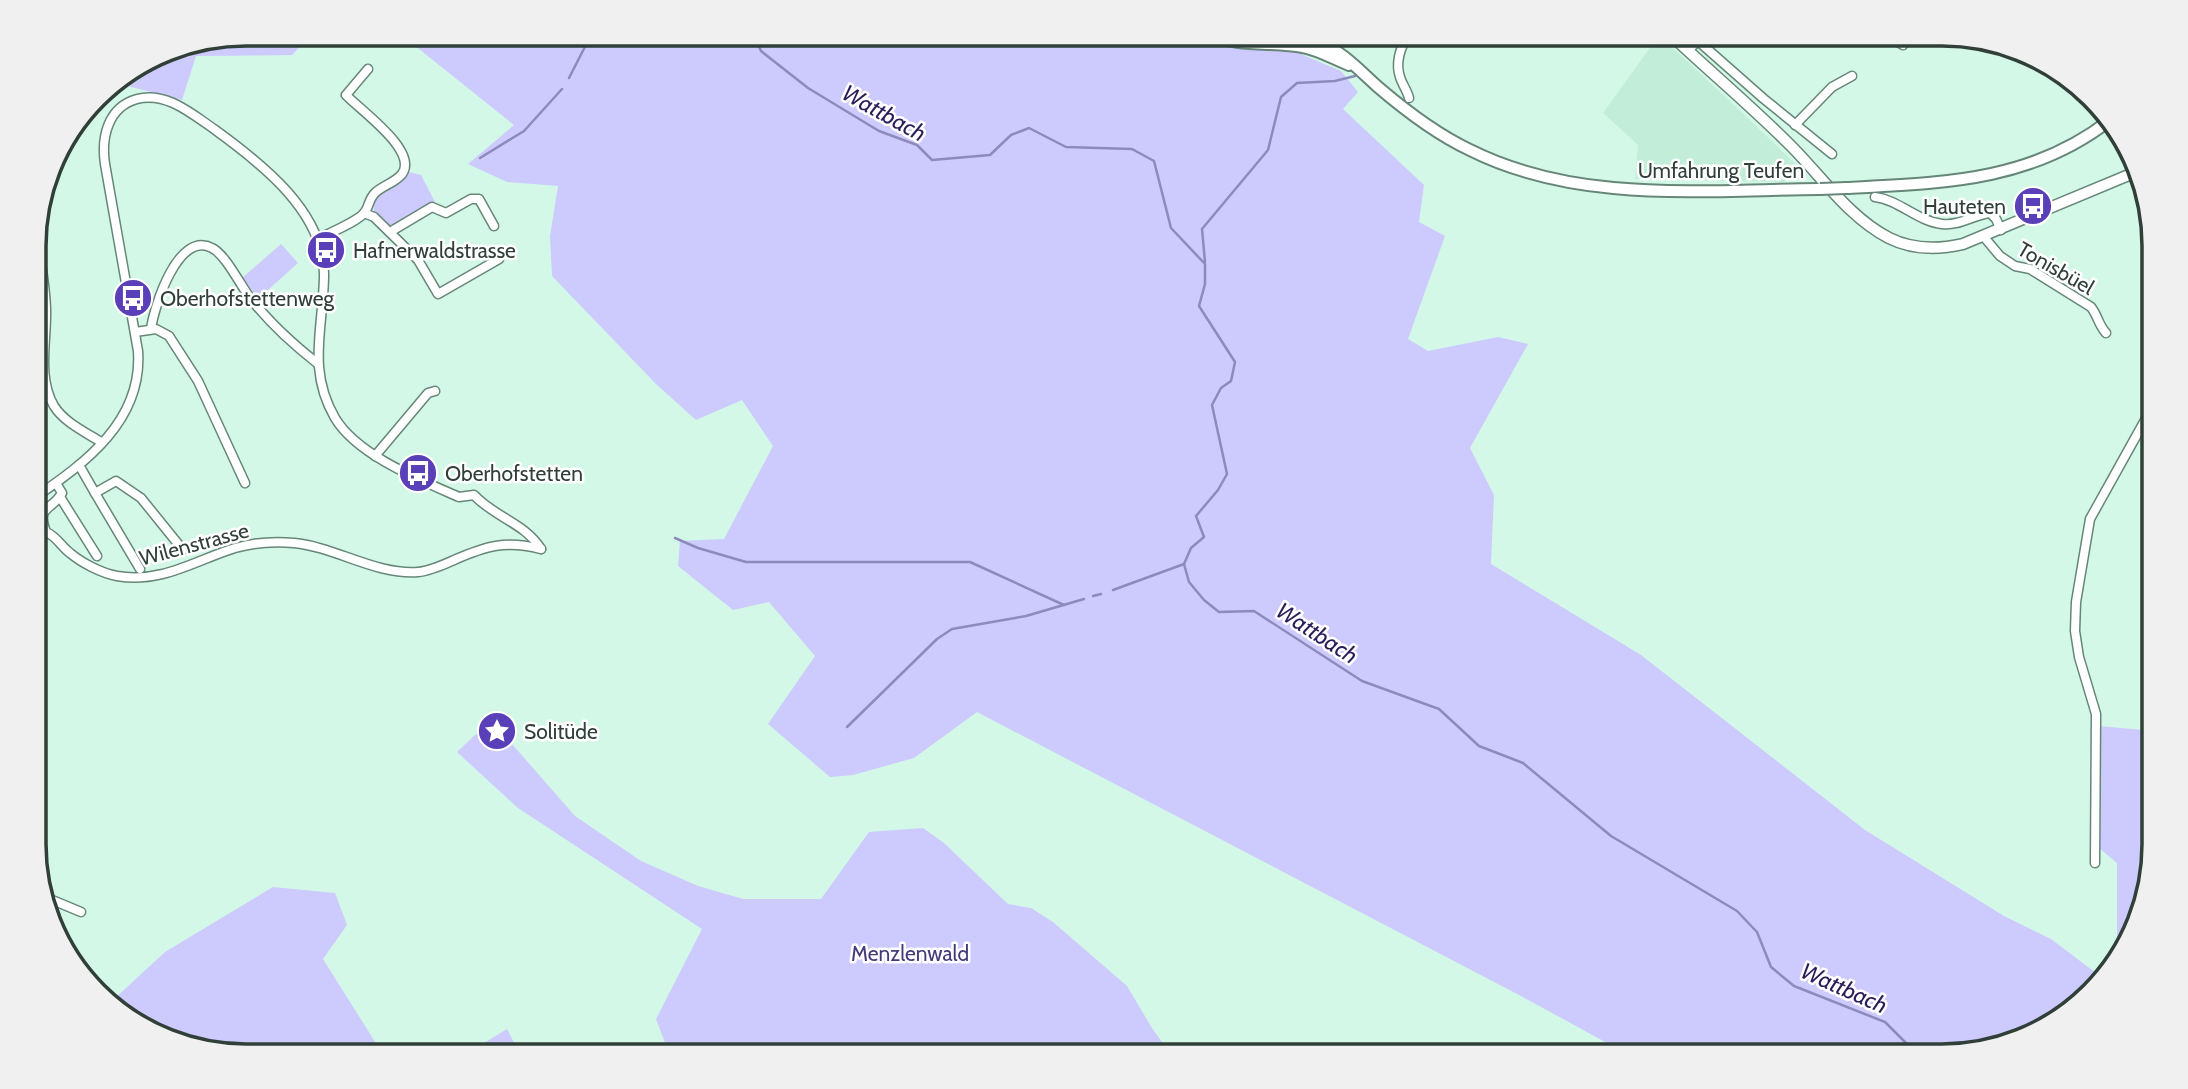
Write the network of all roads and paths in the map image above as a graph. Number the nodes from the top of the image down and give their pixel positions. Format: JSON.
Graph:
{"nodes":[{"id":1,"x":1322,"y":46,"type":"edge"},
{"id":2,"x":1402,"y":46,"type":"edge"},
{"id":3,"x":1683,"y":46,"type":"edge"},
{"id":4,"x":1692,"y":46,"type":"edge"},
{"id":5,"x":1704,"y":46,"type":"edge"},
{"id":6,"x":1688,"y":51,"type":"junction"},
{"id":7,"x":368,"y":69,"type":"dead end"},
{"id":8,"x":1852,"y":76,"type":"dead end"},
{"id":9,"x":1409,"y":98,"type":"dead end"},
{"id":10,"x":1795,"y":125,"type":"junction"},
{"id":11,"x":2102,"y":125,"type":"edge"},
{"id":12,"x":1832,"y":154,"type":"dead end"},
{"id":13,"x":2129,"y":175,"type":"edge"},
{"id":14,"x":1875,"y":197,"type":"dead end"},
{"id":15,"x":365,"y":214,"type":"junction"},
{"id":16,"x":494,"y":226,"type":"dead end"},
{"id":17,"x":2001,"y":230,"type":"junction"},
{"id":18,"x":390,"y":232,"type":"junction"},
{"id":19,"x":1984,"y":237,"type":"junction"},
{"id":20,"x":318,"y":239,"type":"junction"},
{"id":21,"x":499,"y":259,"type":"dead end"},
{"id":22,"x":151,"y":329,"type":"junction"},
{"id":23,"x":135,"y":332,"type":"junction"},
{"id":24,"x":2106,"y":333,"type":"dead end"},
{"id":25,"x":317,"y":363,"type":"junction"},
{"id":26,"x":46,"y":383,"type":"edge"},
{"id":27,"x":435,"y":391,"type":"dead end"},
{"id":28,"x":2142,"y":426,"type":"edge"},
{"id":29,"x":101,"y":442,"type":"junction"},
{"id":30,"x":375,"y":456,"type":"junction"},
{"id":31,"x":79,"y":465,"type":"junction"},
{"id":32,"x":56,"y":483,"type":"junction"},
{"id":33,"x":245,"y":483,"type":"dead end"},
{"id":34,"x":46,"y":490,"type":"edge"},
{"id":35,"x":95,"y":493,"type":"junction"},
{"id":36,"x":60,"y":497,"type":"junction"},
{"id":37,"x":46,"y":509,"type":"edge"},
{"id":38,"x":46,"y":532,"type":"edge"},
{"id":39,"x":183,"y":550,"type":"dead end"},
{"id":40,"x":97,"y":556,"type":"dead end"},
{"id":41,"x":139,"y":569,"type":"dead end"},
{"id":42,"x":2095,"y":863,"type":"dead end"},
{"id":43,"x":54,"y":901,"type":"edge"},
{"id":44,"x":81,"y":912,"type":"dead end"}],
"edges":[{"from":1,"to":11,"type":"main road","name":"Umfahrung Teufen","bridge":true},
{"from":2,"to":9,"type":"street"},
{"from":3,"to":6,"type":"street"},
{"from":4,"to":6,"type":"street"},
{"from":5,"to":10,"type":"street"},
{"from":6,"to":19,"type":"street"},
{"from":7,"to":15,"type":"street"},
{"from":8,"to":10,"type":"street"},
{"from":10,"to":12,"type":"street"},
{"from":13,"to":17,"type":"street"},
{"from":14,"to":17,"type":"street"},
{"from":15,"to":18,"type":"street"},
{"from":15,"to":20,"type":"street"},
{"from":16,"to":18,"type":"street"},
{"from":17,"to":19,"type":"street"},
{"from":18,"to":21,"type":"street"},
{"from":19,"to":24,"type":"street","name":"Tonisbüel"},
{"from":20,"to":23,"type":"street"},
{"from":20,"to":25,"type":"street"},
{"from":22,"to":23,"type":"street"},
{"from":22,"to":25,"type":"street"},
{"from":22,"to":33,"type":"street"},
{"from":23,"to":29,"type":"street"},
{"from":25,"to":30,"type":"street"},
{"from":26,"to":29,"type":"street"},
{"from":27,"to":30,"type":"street"},
{"from":28,"to":42,"type":"street"},
{"from":29,"to":31,"type":"street"},
{"from":30,"to":38,"type":"street","name":"Wilenstrasse"},
{"from":31,"to":32,"type":"street"},
{"from":31,"to":35,"type":"street"},
{"from":32,"to":34,"type":"street"},
{"from":32,"to":36,"type":"street"},
{"from":35,"to":39,"type":"street"},
{"from":35,"to":41,"type":"street"},
{"from":36,"to":37,"type":"street","name":"Wilenstrasse"},
{"from":36,"to":40,"type":"street"},
{"from":43,"to":44,"type":"street"}]}
